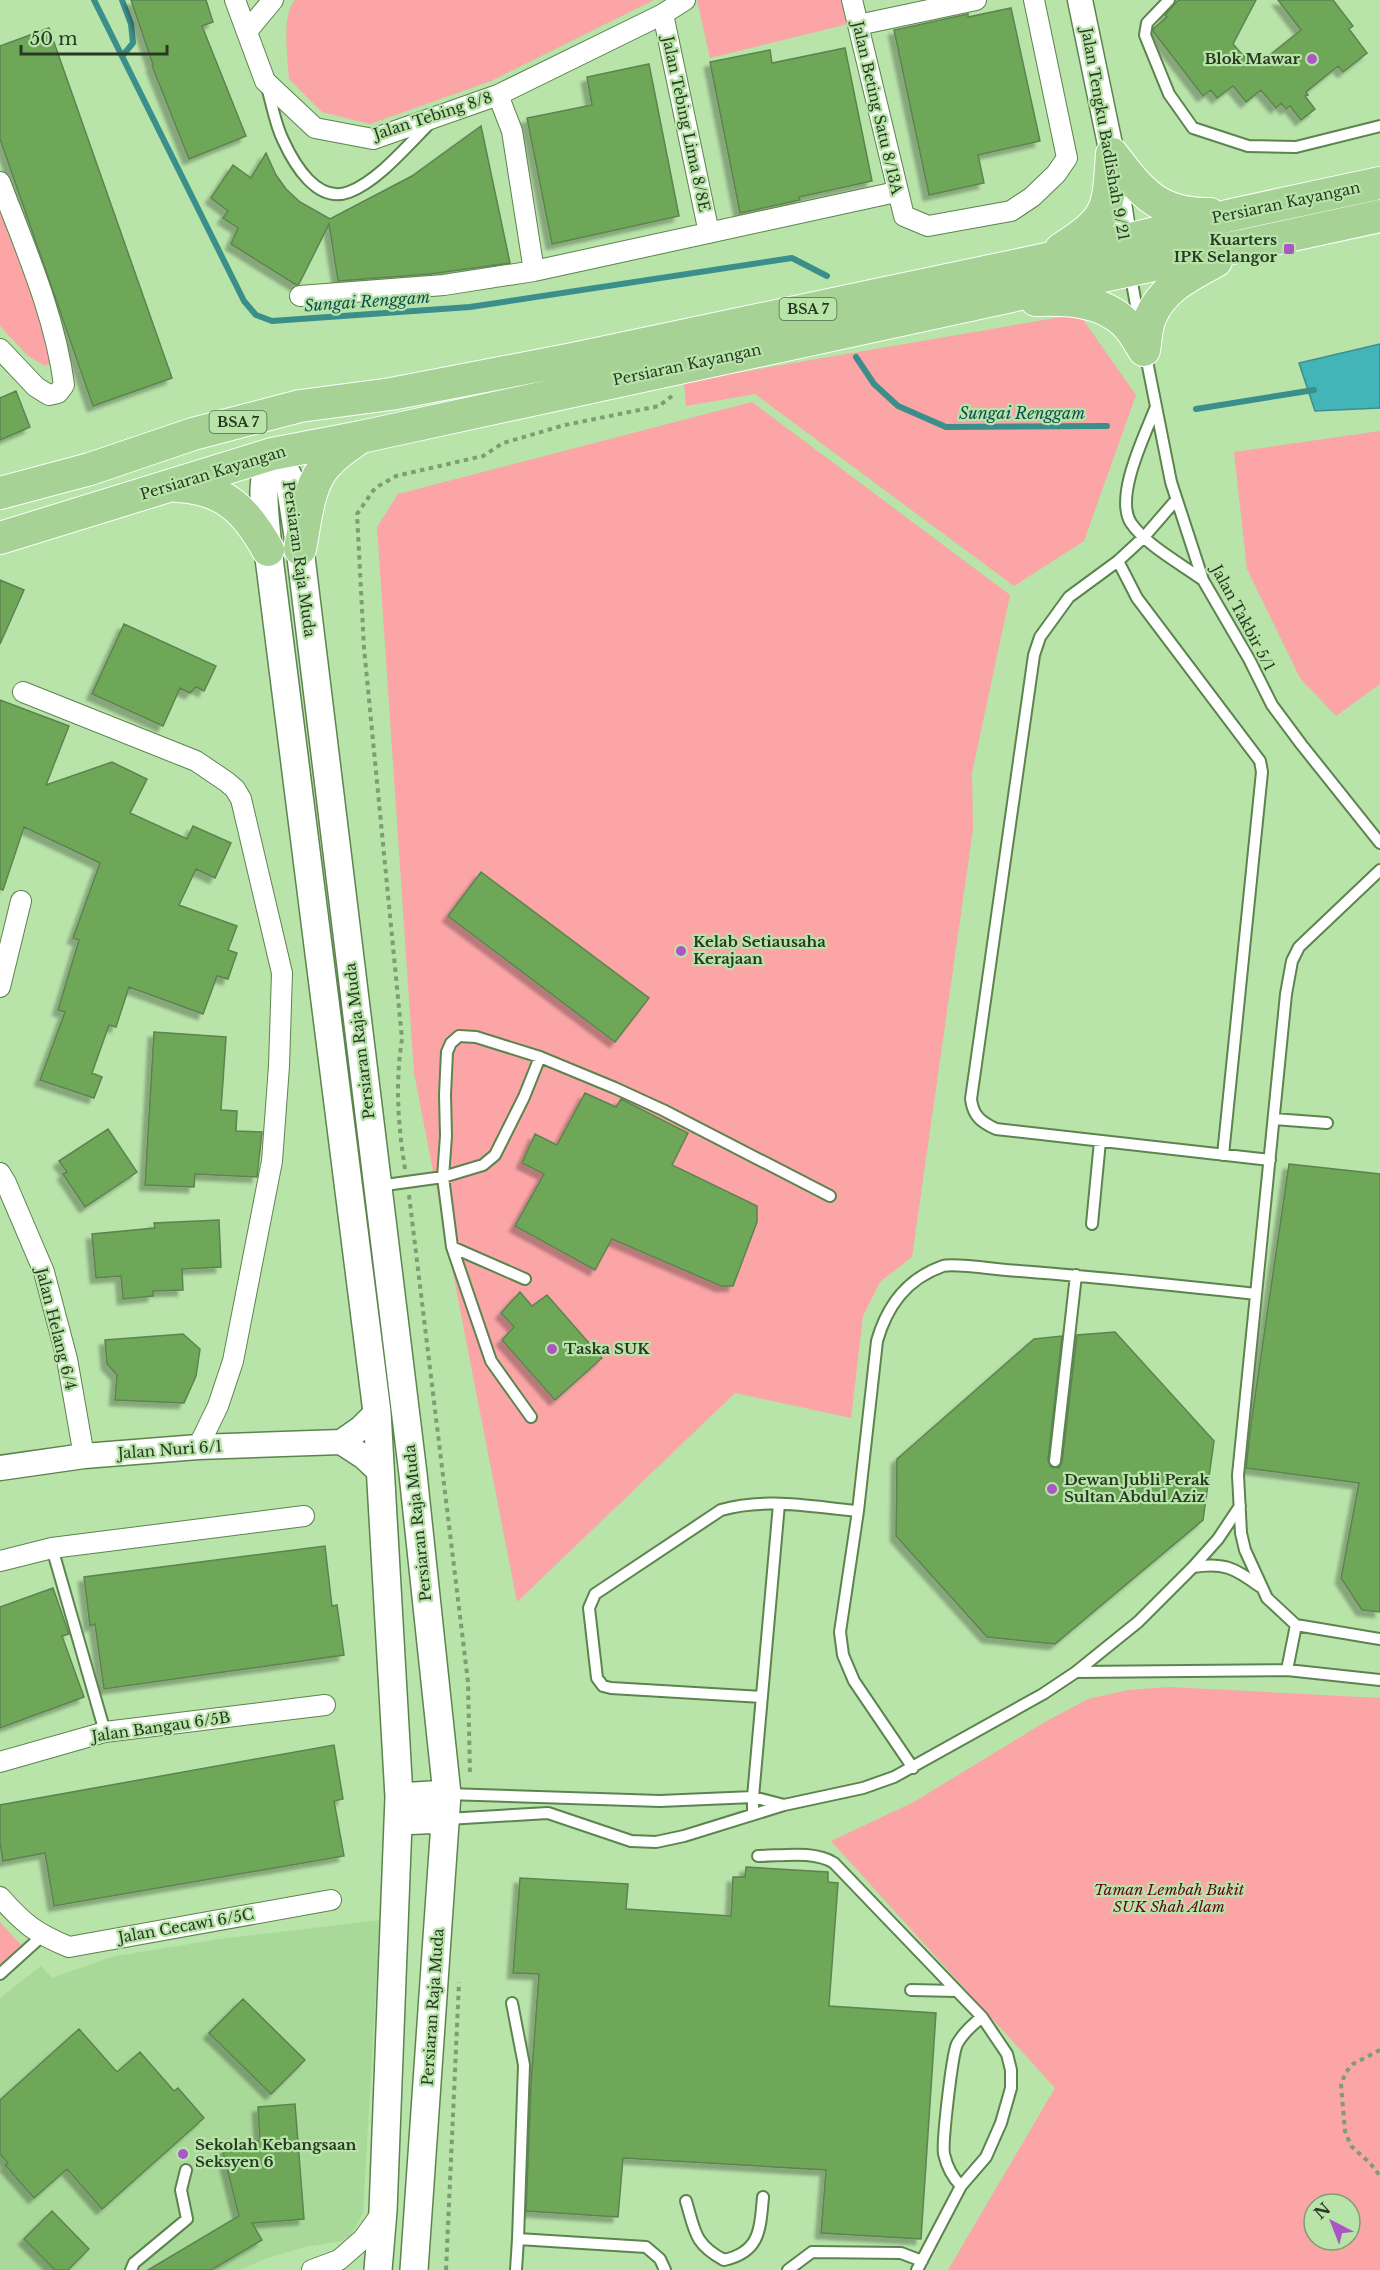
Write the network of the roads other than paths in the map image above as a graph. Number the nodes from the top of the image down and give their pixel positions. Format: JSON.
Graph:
{"nodes":[{"id":1,"x":235,"y":0,"type":"edge"},
{"id":2,"x":273,"y":0,"type":"edge"},
{"id":3,"x":685,"y":0,"type":"edge"},
{"id":4,"x":852,"y":0,"type":"edge"},
{"id":5,"x":976,"y":0,"type":"edge"},
{"id":6,"x":1034,"y":0,"type":"edge"},
{"id":7,"x":1080,"y":0,"type":"edge"},
{"id":8,"x":1169,"y":0,"type":"edge"},
{"id":9,"x":663,"y":14,"type":"junction"},
{"id":10,"x":858,"y":26,"type":"junction"},
{"id":11,"x":248,"y":30,"type":"junction"},
{"id":12,"x":265,"y":81,"type":"junction"},
{"id":13,"x":498,"y":95,"type":"junction"},
{"id":14,"x":439,"y":114,"type":"junction"},
{"id":15,"x":1380,"y":126,"type":"edge"},
{"id":16,"x":1112,"y":154,"type":"junction"},
{"id":17,"x":0,"y":182,"type":"edge"},
{"id":18,"x":1380,"y":183,"type":"edge"},
{"id":19,"x":897,"y":192,"type":"junction"},
{"id":20,"x":1236,"y":214,"type":"junction"},
{"id":21,"x":1380,"y":216,"type":"edge"},
{"id":22,"x":709,"y":233,"type":"junction"},
{"id":23,"x":1245,"y":246,"type":"junction"},
{"id":24,"x":1127,"y":254,"type":"junction"},
{"id":25,"x":1042,"y":260,"type":"junction"},
{"id":26,"x":534,"y":271,"type":"junction"},
{"id":27,"x":300,"y":296,"type":"dead end"},
{"id":28,"x":982,"y":301,"type":"junction"},
{"id":29,"x":0,"y":349,"type":"edge"},
{"id":30,"x":1144,"y":350,"type":"junction"},
{"id":31,"x":391,"y":394,"type":"junction"},
{"id":32,"x":1156,"y":407,"type":"junction"},
{"id":33,"x":361,"y":437,"type":"junction"},
{"id":34,"x":272,"y":454,"type":"junction"},
{"id":35,"x":90,"y":469,"type":"junction"},
{"id":36,"x":171,"y":485,"type":"junction"},
{"id":37,"x":0,"y":493,"type":"edge"},
{"id":38,"x":1176,"y":500,"type":"junction"},
{"id":39,"x":1144,"y":537,"type":"junction"},
{"id":40,"x":0,"y":538,"type":"edge"},
{"id":41,"x":300,"y":549,"type":"junction"},
{"id":42,"x":268,"y":550,"type":"junction"},
{"id":43,"x":1118,"y":561,"type":"junction"},
{"id":44,"x":1203,"y":580,"type":"junction"},
{"id":45,"x":23,"y":692,"type":"dead end"},
{"id":46,"x":1380,"y":843,"type":"edge"},
{"id":47,"x":1380,"y":870,"type":"edge"},
{"id":48,"x":21,"y":901,"type":"dead end"},
{"id":49,"x":0,"y":987,"type":"edge"},
{"id":50,"x":540,"y":1057,"type":"junction"},
{"id":51,"x":1274,"y":1119,"type":"junction"},
{"id":52,"x":1327,"y":1123,"type":"dead end"},
{"id":53,"x":1100,"y":1141,"type":"junction"},
{"id":54,"x":1223,"y":1155,"type":"junction"},
{"id":55,"x":1269,"y":1160,"type":"junction"},
{"id":56,"x":0,"y":1173,"type":"edge"},
{"id":57,"x":443,"y":1177,"type":"junction"},
{"id":58,"x":378,"y":1186,"type":"junction"},
{"id":59,"x":830,"y":1196,"type":"dead end"},
{"id":60,"x":1092,"y":1224,"type":"dead end"},
{"id":61,"x":452,"y":1247,"type":"junction"},
{"id":62,"x":1076,"y":1275,"type":"junction"},
{"id":63,"x":525,"y":1279,"type":"dead end"},
{"id":64,"x":1256,"y":1294,"type":"junction"},
{"id":65,"x":377,"y":1412,"type":"junction"},
{"id":66,"x":531,"y":1417,"type":"dead end"},
{"id":67,"x":341,"y":1442,"type":"junction"},
{"id":68,"x":198,"y":1447,"type":"junction"},
{"id":69,"x":84,"y":1456,"type":"junction"},
{"id":70,"x":1054,"y":1461,"type":"dead end"},
{"id":71,"x":0,"y":1468,"type":"edge"},
{"id":72,"x":380,"y":1472,"type":"junction"},
{"id":73,"x":779,"y":1504,"type":"junction"},
{"id":74,"x":1240,"y":1506,"type":"junction"},
{"id":75,"x":858,"y":1511,"type":"junction"},
{"id":76,"x":304,"y":1516,"type":"dead end"},
{"id":77,"x":52,"y":1548,"type":"junction"},
{"id":78,"x":0,"y":1561,"type":"edge"},
{"id":79,"x":1193,"y":1567,"type":"junction"},
{"id":80,"x":1260,"y":1587,"type":"junction"},
{"id":81,"x":1296,"y":1625,"type":"junction"},
{"id":82,"x":1380,"y":1639,"type":"edge"},
{"id":83,"x":1287,"y":1670,"type":"junction"},
{"id":84,"x":1076,"y":1672,"type":"junction"},
{"id":85,"x":1380,"y":1680,"type":"edge"},
{"id":86,"x":762,"y":1698,"type":"junction"},
{"id":87,"x":325,"y":1706,"type":"dead end"},
{"id":88,"x":105,"y":1732,"type":"junction"},
{"id":89,"x":0,"y":1762,"type":"edge"},
{"id":90,"x":913,"y":1768,"type":"junction"},
{"id":91,"x":753,"y":1797,"type":"junction"},
{"id":92,"x":455,"y":1802,"type":"junction"},
{"id":93,"x":784,"y":1805,"type":"junction"},
{"id":94,"x":399,"y":1809,"type":"junction"},
{"id":95,"x":753,"y":1814,"type":"junction"},
{"id":96,"x":758,"y":1856,"type":"dead end"},
{"id":97,"x":0,"y":1897,"type":"edge"},
{"id":98,"x":331,"y":1900,"type":"dead end"},
{"id":99,"x":42,"y":1936,"type":"junction"},
{"id":100,"x":0,"y":1974,"type":"edge"},
{"id":101,"x":911,"y":1990,"type":"dead end"},
{"id":102,"x":957,"y":1991,"type":"junction"},
{"id":103,"x":512,"y":2003,"type":"dead end"},
{"id":104,"x":982,"y":2017,"type":"junction"},
{"id":105,"x":186,"y":2170,"type":"dead end"},
{"id":106,"x":960,"y":2186,"type":"junction"},
{"id":107,"x":763,"y":2197,"type":"dead end"},
{"id":108,"x":686,"y":2201,"type":"dead end"},
{"id":109,"x":383,"y":2211,"type":"junction"},
{"id":110,"x":518,"y":2239,"type":"junction"},
{"id":111,"x":723,"y":2265,"type":"edge"},
{"id":112,"x":920,"y":2266,"type":"edge"},
{"id":113,"x":131,"y":2270,"type":"edge"},
{"id":114,"x":312,"y":2270,"type":"edge"},
{"id":115,"x":378,"y":2270,"type":"edge"},
{"id":116,"x":414,"y":2270,"type":"edge"},
{"id":117,"x":516,"y":2270,"type":"edge"},
{"id":118,"x":665,"y":2270,"type":"edge"},
{"id":119,"x":788,"y":2270,"type":"edge"}],
"edges":[{"from":1,"to":11,"type":"street","name":"Jalan Tebing 8/8"},
{"from":2,"to":11,"type":"street"},
{"from":3,"to":9,"type":"street","name":"Jalan Tebing 8/8"},
{"from":4,"to":10,"type":"street","name":"Jalan Beting Satu 8/13A"},
{"from":5,"to":10,"type":"street"},
{"from":6,"to":19,"type":"street","name":"Jalan Beting Satu 8/13A"},
{"from":7,"to":16,"type":"street","name":"Jalan Tengku Badlishah 9/21"},
{"from":8,"to":15,"type":"lane"},
{"from":9,"to":13,"type":"street","name":"Jalan Tebing 8/8"},
{"from":9,"to":22,"type":"street","name":"Jalan Tebing Lima 8/8E"},
{"from":10,"to":19,"type":"street","name":"Jalan Beting Satu 8/13A"},
{"from":11,"to":12,"type":"street","name":"Jalan Tebing 8/8"},
{"from":12,"to":14,"type":"street","name":"Jalan Tebing 8/8"},
{"from":12,"to":14,"type":"lane"},
{"from":13,"to":14,"type":"street","name":"Jalan Tebing 8/8"},
{"from":13,"to":26,"type":"street"},
{"from":16,"to":20,"type":"main road"},
{"from":16,"to":24,"type":"street","name":"Jalan Tengku Badlishah 9/21"},
{"from":16,"to":25,"type":"main road"},
{"from":17,"to":29,"type":"street"},
{"from":18,"to":20,"type":"main road","name":"Persiaran Kayangan","number":"BSA 7"},
{"from":19,"to":22,"type":"street"},
{"from":20,"to":24,"type":"main road","name":"Persiaran Kayangan","number":"BSA 7"},
{"from":21,"to":23,"type":"main road","name":"Persiaran Kayangan","number":"BSA 7"},
{"from":22,"to":26,"type":"street"},
{"from":23,"to":24,"type":"main road","name":"Persiaran Kayangan","number":"BSA 7"},
{"from":23,"to":30,"type":"main road"},
{"from":24,"to":25,"type":"main road","name":"Persiaran Kayangan","number":"BSA 7"},
{"from":24,"to":28,"type":"main road","name":"Persiaran Kayangan","number":"BSA 7"},
{"from":24,"to":30,"type":"lane","name":"Jalan Takbir 5/1"},
{"from":25,"to":31,"type":"main road","name":"Persiaran Kayangan","number":"BSA 7"},
{"from":26,"to":27,"type":"street"},
{"from":28,"to":30,"type":"main road"},
{"from":28,"to":33,"type":"main road","name":"Persiaran Kayangan","number":"BSA 7"},
{"from":30,"to":32,"type":"lane","name":"Jalan Takbir 5/1"},
{"from":31,"to":34,"type":"main road","number":"BSA 7"},
{"from":31,"to":35,"type":"main road","name":"Persiaran Kayangan","number":"BSA 7"},
{"from":32,"to":38,"type":"lane","name":"Jalan Takbir 5/1"},
{"from":32,"to":39,"type":"lane"},
{"from":33,"to":34,"type":"main road","name":"Persiaran Kayangan","number":"BSA 7"},
{"from":33,"to":41,"type":"main road"},
{"from":34,"to":35,"type":"main road","number":"BSA 7"},
{"from":34,"to":36,"type":"main road","name":"Persiaran Kayangan","number":"BSA 7"},
{"from":34,"to":41,"type":"main road","name":"Persiaran Raja Muda"},
{"from":34,"to":42,"type":"main road","name":"Persiaran Raja Muda"},
{"from":35,"to":37,"type":"main road","name":"Persiaran Kayangan","number":"BSA 7"},
{"from":36,"to":40,"type":"main road","name":"Persiaran Kayangan","number":"BSA 7"},
{"from":36,"to":42,"type":"main road"},
{"from":38,"to":39,"type":"lane"},
{"from":38,"to":44,"type":"lane","name":"Jalan Takbir 5/1"},
{"from":39,"to":43,"type":"lane"},
{"from":39,"to":44,"type":"lane"},
{"from":41,"to":58,"type":"main road","name":"Persiaran Raja Muda"},
{"from":42,"to":65,"type":"main road","name":"Persiaran Raja Muda"},
{"from":43,"to":53,"type":"lane"},
{"from":43,"to":54,"type":"lane"},
{"from":44,"to":46,"type":"lane","name":"Jalan Takbir 5/1"},
{"from":45,"to":68,"type":"street"},
{"from":47,"to":51,"type":"lane"},
{"from":48,"to":49,"type":"street"},
{"from":50,"to":57,"type":"lane"},
{"from":50,"to":57,"type":"lane"},
{"from":50,"to":59,"type":"lane"},
{"from":51,"to":52,"type":"lane"},
{"from":51,"to":55,"type":"lane"},
{"from":53,"to":54,"type":"lane"},
{"from":53,"to":60,"type":"lane"},
{"from":54,"to":55,"type":"lane"},
{"from":55,"to":64,"type":"lane"},
{"from":56,"to":69,"type":"street","name":"Jalan Helang 6/4"},
{"from":57,"to":58,"type":"lane"},
{"from":57,"to":61,"type":"lane"},
{"from":58,"to":92,"type":"main road","name":"Persiaran Raja Muda"},
{"from":61,"to":63,"type":"lane"},
{"from":61,"to":66,"type":"lane"},
{"from":62,"to":64,"type":"lane"},
{"from":62,"to":70,"type":"lane"},
{"from":62,"to":75,"type":"lane"},
{"from":64,"to":74,"type":"lane"},
{"from":65,"to":67,"type":"street"},
{"from":65,"to":72,"type":"main road","name":"Persiaran Raja Muda"},
{"from":67,"to":68,"type":"street","name":"Jalan Nuri 6/1"},
{"from":67,"to":72,"type":"street"},
{"from":68,"to":69,"type":"street","name":"Jalan Nuri 6/1"},
{"from":69,"to":71,"type":"street","name":"Jalan Nuri 6/1"},
{"from":72,"to":94,"type":"main road","name":"Persiaran Raja Muda"},
{"from":73,"to":75,"type":"lane"},
{"from":73,"to":86,"type":"lane"},
{"from":73,"to":86,"type":"lane"},
{"from":74,"to":79,"type":"lane"},
{"from":74,"to":80,"type":"lane"},
{"from":75,"to":90,"type":"lane"},
{"from":76,"to":77,"type":"street"},
{"from":77,"to":78,"type":"street"},
{"from":77,"to":88,"type":"lane"},
{"from":79,"to":80,"type":"lane"},
{"from":79,"to":84,"type":"lane"},
{"from":80,"to":81,"type":"lane"},
{"from":81,"to":82,"type":"lane"},
{"from":81,"to":83,"type":"lane"},
{"from":83,"to":84,"type":"lane"},
{"from":83,"to":85,"type":"lane"},
{"from":84,"to":90,"type":"lane"},
{"from":86,"to":91,"type":"lane"},
{"from":87,"to":88,"type":"street","name":"Jalan Bangau 6/5B"},
{"from":88,"to":89,"type":"street","name":"Jalan Bangau 6/5B"},
{"from":90,"to":93,"type":"lane"},
{"from":91,"to":92,"type":"lane"},
{"from":91,"to":93,"type":"lane"},
{"from":91,"to":95,"type":"lane"},
{"from":92,"to":94,"type":"main road"},
{"from":92,"to":95,"type":"lane"},
{"from":92,"to":116,"type":"main road","name":"Persiaran Raja Muda"},
{"from":93,"to":95,"type":"lane"},
{"from":94,"to":109,"type":"main road","name":"Persiaran Raja Muda"},
{"from":96,"to":102,"type":"lane"},
{"from":97,"to":99,"type":"street","name":"Jalan Cecawi 6/5C"},
{"from":98,"to":99,"type":"street","name":"Jalan Cecawi 6/5C"},
{"from":99,"to":100,"type":"lane"},
{"from":101,"to":102,"type":"lane"},
{"from":102,"to":104,"type":"lane"},
{"from":103,"to":110,"type":"lane"},
{"from":104,"to":106,"type":"lane"},
{"from":104,"to":106,"type":"lane"},
{"from":105,"to":113,"type":"lane"},
{"from":106,"to":112,"type":"lane"},
{"from":107,"to":111,"type":"lane"},
{"from":108,"to":111,"type":"lane"},
{"from":109,"to":114,"type":"street"},
{"from":109,"to":115,"type":"main road","name":"Persiaran Raja Muda"},
{"from":110,"to":117,"type":"lane"},
{"from":110,"to":118,"type":"lane"},
{"from":112,"to":119,"type":"lane"}]}
